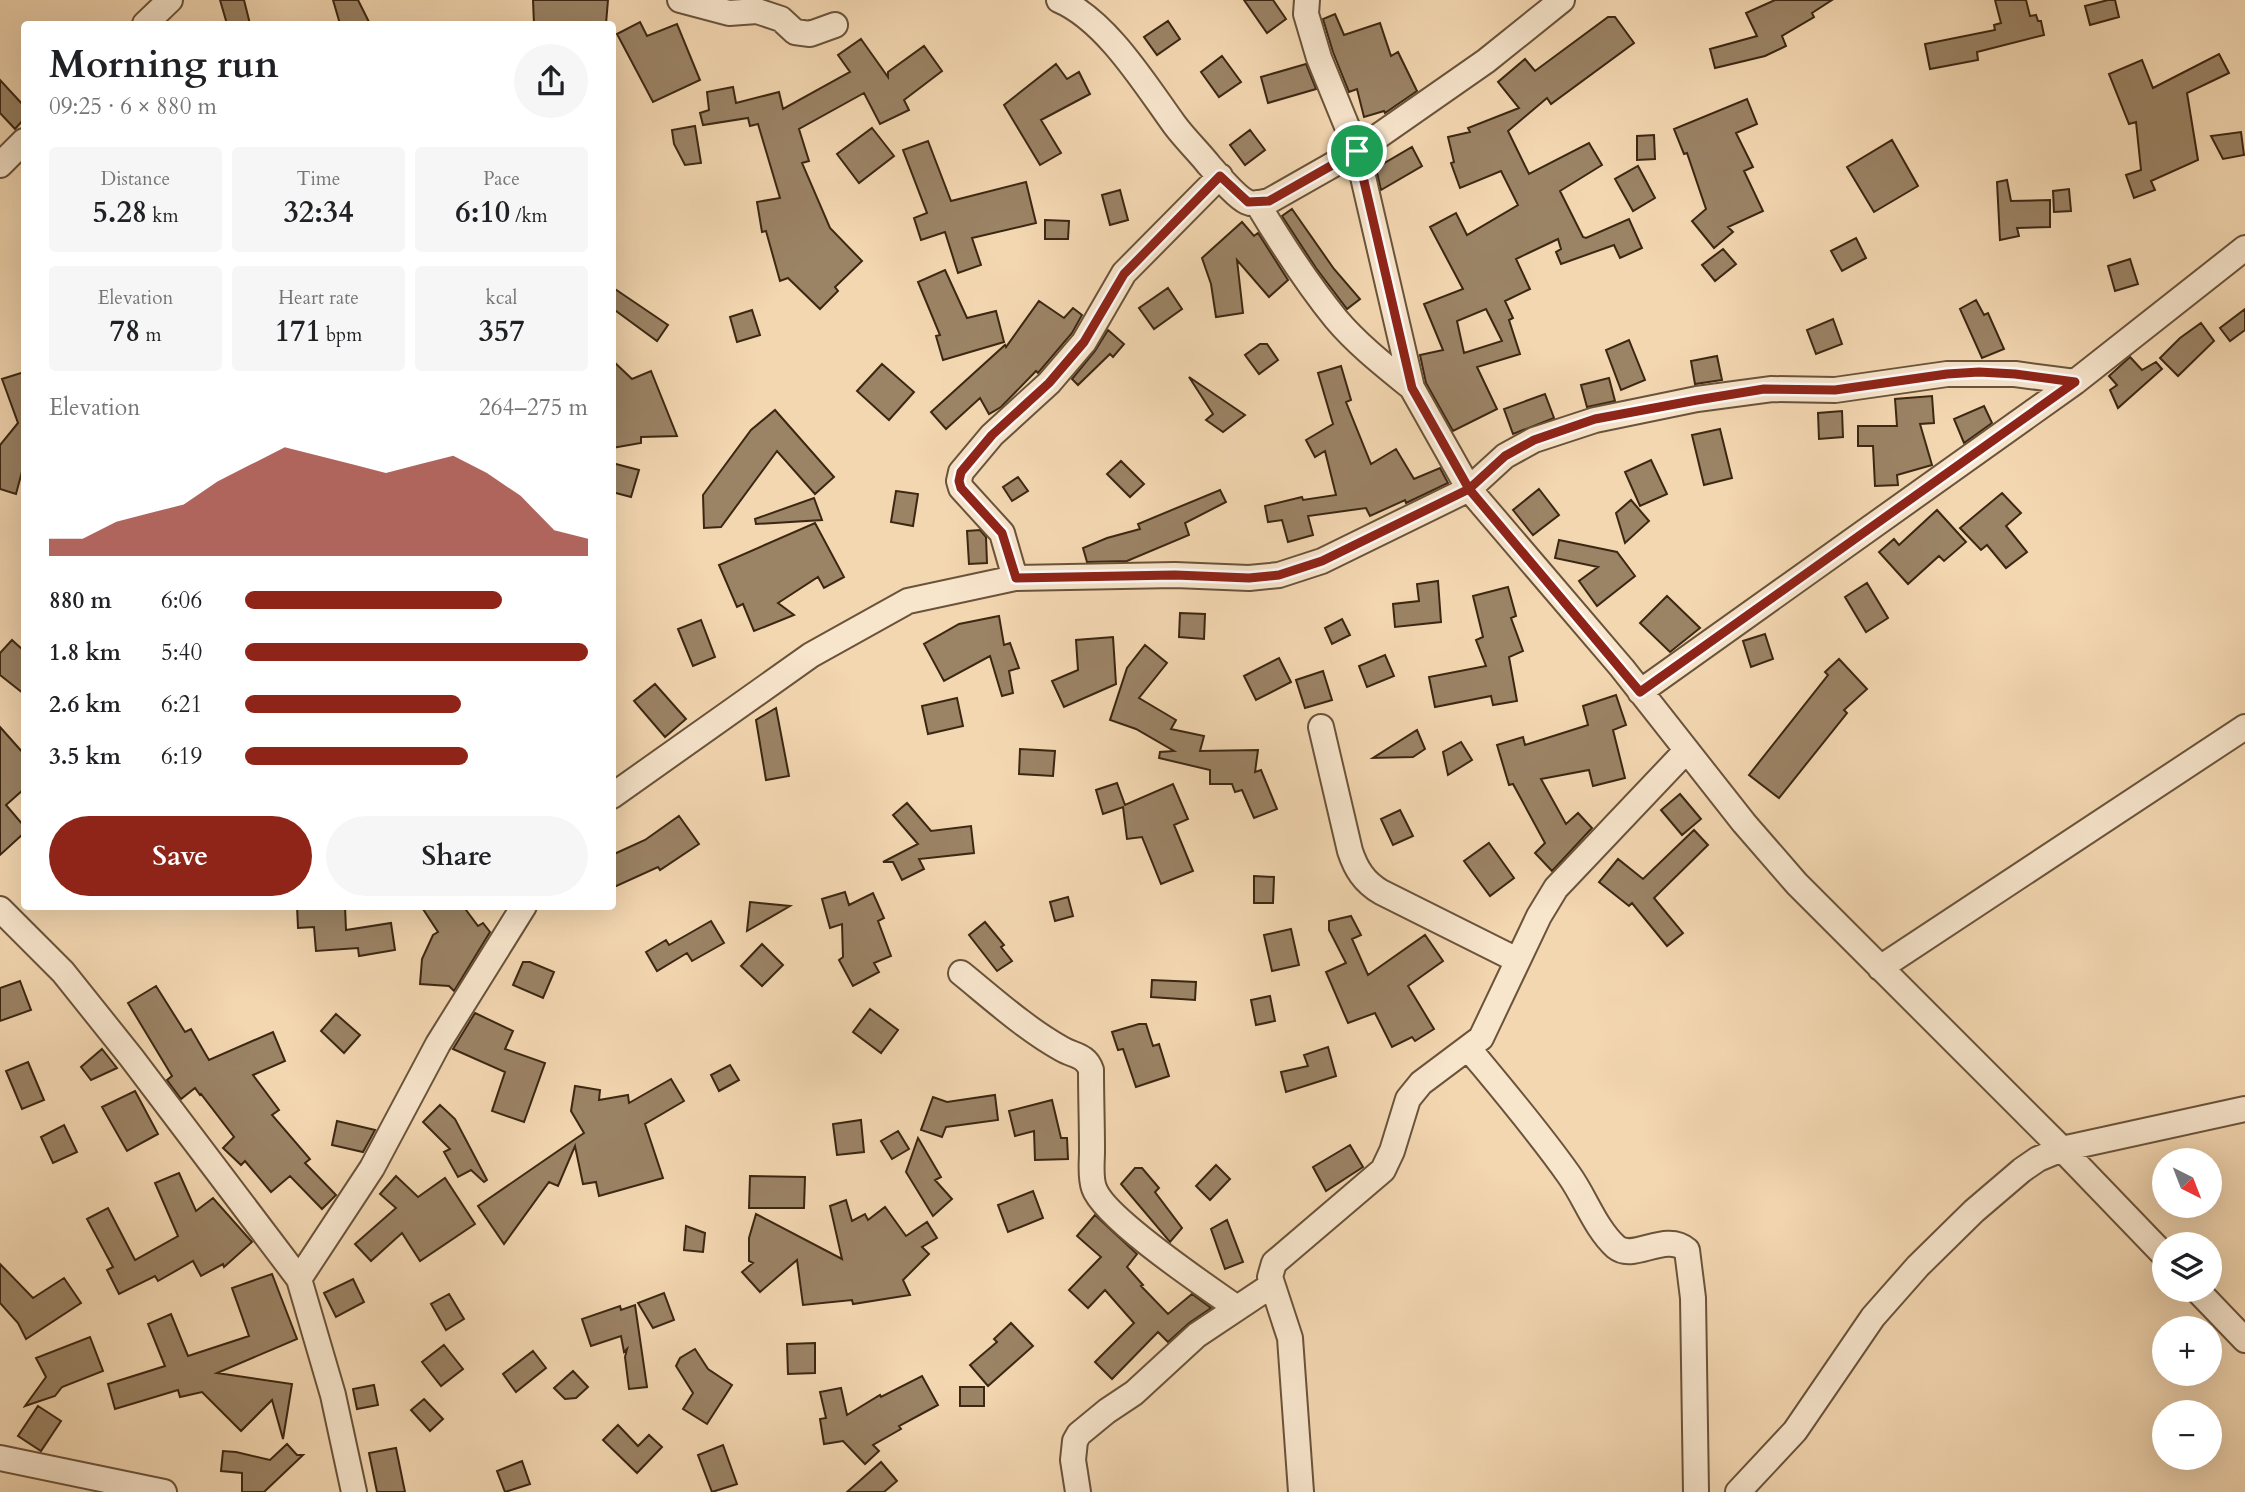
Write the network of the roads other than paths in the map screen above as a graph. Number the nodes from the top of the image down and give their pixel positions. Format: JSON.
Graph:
{"nodes":[{"id":1,"x":170,"y":0,"type":"edge"},
{"id":2,"x":680,"y":0,"type":"edge"},
{"id":3,"x":1059,"y":0,"type":"edge"},
{"id":4,"x":1307,"y":0,"type":"edge"},
{"id":5,"x":1562,"y":0,"type":"edge"},
{"id":6,"x":148,"y":21,"type":"edge"},
{"id":7,"x":835,"y":24,"type":"dead end"},
{"id":8,"x":21,"y":144,"type":"edge"},
{"id":9,"x":1357,"y":151,"type":"junction"},
{"id":10,"x":0,"y":165,"type":"edge"},
{"id":11,"x":1220,"y":176,"type":"junction"},
{"id":12,"x":1256,"y":203,"type":"junction"},
{"id":13,"x":2245,"y":248,"type":"edge"},
{"id":14,"x":2075,"y":382,"type":"junction"},
{"id":15,"x":1412,"y":388,"type":"junction"},
{"id":16,"x":1469,"y":489,"type":"junction"},
{"id":17,"x":1016,"y":578,"type":"junction"},
{"id":18,"x":1640,"y":692,"type":"junction"},
{"id":19,"x":1321,"y":727,"type":"dead end"},
{"id":20,"x":2245,"y":727,"type":"edge"},
{"id":21,"x":1686,"y":751,"type":"junction"},
{"id":22,"x":616,"y":793,"type":"edge"},
{"id":23,"x":0,"y":909,"type":"edge"},
{"id":24,"x":522,"y":910,"type":"edge"},
{"id":25,"x":1517,"y":960,"type":"junction"},
{"id":26,"x":1880,"y":968,"type":"junction"},
{"id":27,"x":961,"y":973,"type":"dead end"},
{"id":28,"x":1469,"y":1049,"type":"junction"},
{"id":29,"x":2245,"y":1109,"type":"edge"},
{"id":30,"x":2062,"y":1149,"type":"junction"},
{"id":31,"x":2152,"y":1242,"type":"edge"},
{"id":32,"x":299,"y":1279,"type":"junction"},
{"id":33,"x":1272,"y":1285,"type":"junction"},
{"id":34,"x":2209,"y":1302,"type":"edge"},
{"id":35,"x":1237,"y":1308,"type":"junction"},
{"id":36,"x":2245,"y":1340,"type":"edge"},
{"id":37,"x":0,"y":1458,"type":"edge"},
{"id":38,"x":1747,"y":1490,"type":"edge"},
{"id":39,"x":164,"y":1492,"type":"edge"},
{"id":40,"x":354,"y":1492,"type":"edge"},
{"id":41,"x":1078,"y":1492,"type":"edge"},
{"id":42,"x":1301,"y":1492,"type":"edge"},
{"id":43,"x":1696,"y":1492,"type":"edge"}],
"edges":[{"from":1,"to":6,"type":"street"},
{"from":2,"to":7,"type":"street"},
{"from":3,"to":11,"type":"street"},
{"from":4,"to":9,"type":"street"},
{"from":5,"to":9,"type":"street"},
{"from":8,"to":10,"type":"street"},
{"from":9,"to":12,"type":"street"},
{"from":9,"to":15,"type":"street"},
{"from":11,"to":12,"type":"street"},
{"from":11,"to":17,"type":"street"},
{"from":12,"to":15,"type":"street"},
{"from":13,"to":14,"type":"street"},
{"from":14,"to":16,"type":"street"},
{"from":14,"to":18,"type":"street"},
{"from":15,"to":16,"type":"street"},
{"from":16,"to":17,"type":"street"},
{"from":16,"to":18,"type":"street"},
{"from":17,"to":22,"type":"street"},
{"from":18,"to":21,"type":"street"},
{"from":19,"to":25,"type":"street"},
{"from":20,"to":26,"type":"street"},
{"from":21,"to":25,"type":"street"},
{"from":21,"to":26,"type":"street"},
{"from":23,"to":32,"type":"street"},
{"from":24,"to":32,"type":"street"},
{"from":25,"to":28,"type":"street"},
{"from":26,"to":30,"type":"street"},
{"from":27,"to":35,"type":"street"},
{"from":28,"to":33,"type":"street"},
{"from":28,"to":43,"type":"street"},
{"from":29,"to":30,"type":"street"},
{"from":30,"to":31,"type":"street"},
{"from":30,"to":38,"type":"street"},
{"from":32,"to":40,"type":"street"},
{"from":33,"to":35,"type":"street"},
{"from":33,"to":42,"type":"street"},
{"from":34,"to":36,"type":"street"},
{"from":35,"to":41,"type":"street"},
{"from":37,"to":39,"type":"street"}]}
